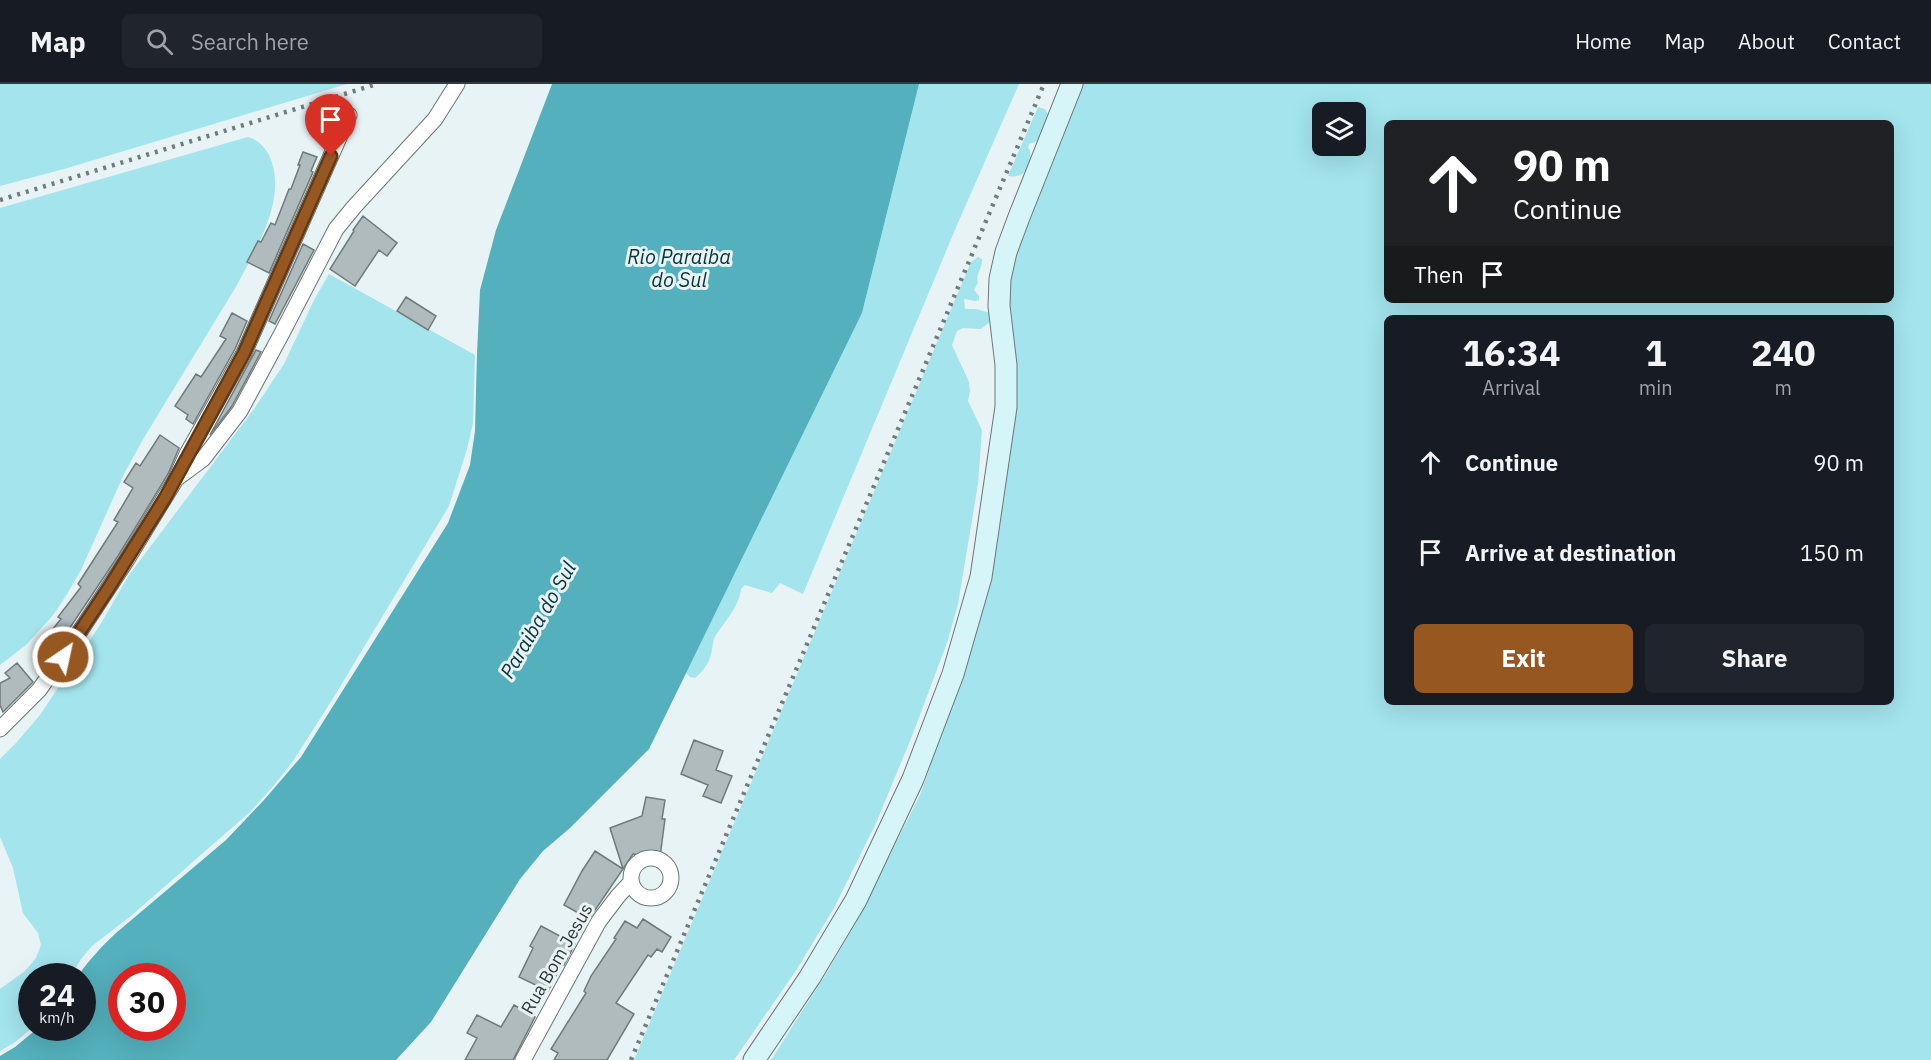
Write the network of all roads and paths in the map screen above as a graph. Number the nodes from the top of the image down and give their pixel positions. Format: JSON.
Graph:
{"nodes":[{"id":1,"x":457,"y":84,"type":"edge"},
{"id":2,"x":1072,"y":84,"type":"edge"},
{"id":3,"x":349,"y":115,"type":"dead end"},
{"id":4,"x":176,"y":479,"type":"junction"},
{"id":5,"x":0,"y":729,"type":"edge"},
{"id":6,"x":631,"y":882,"type":"dead end"},
{"id":7,"x":522,"y":1060,"type":"edge"},
{"id":8,"x":754,"y":1060,"type":"edge"}],
"edges":[{"from":1,"to":4,"type":"street"},
{"from":2,"to":8,"type":"street"},
{"from":3,"to":4,"type":"street"},
{"from":4,"to":5,"type":"street"},
{"from":6,"to":7,"type":"street","name":"Rua Bom Jesus"}]}
